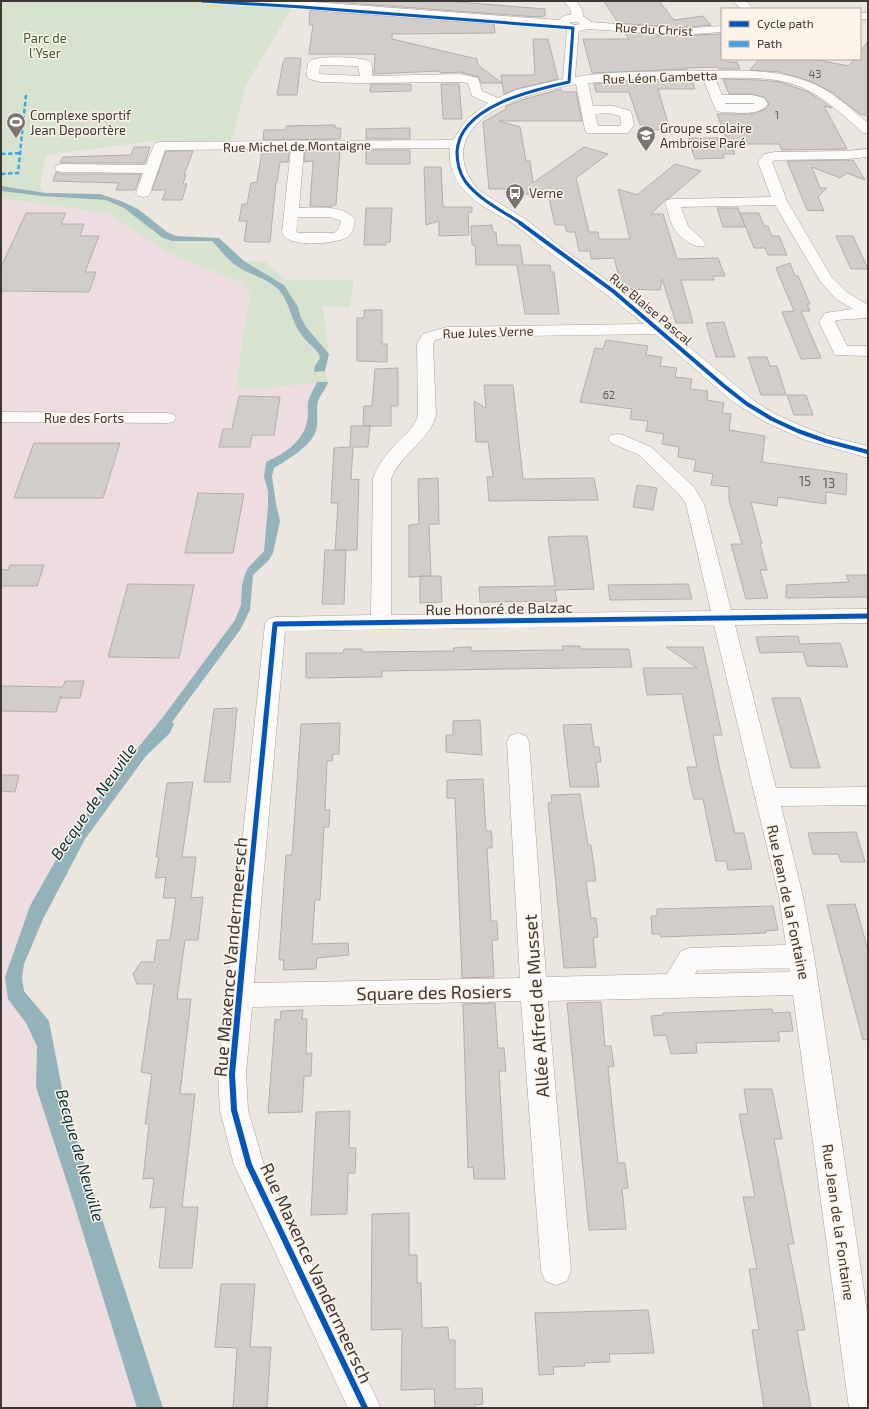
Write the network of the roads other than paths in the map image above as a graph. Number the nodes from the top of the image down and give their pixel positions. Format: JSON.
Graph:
{"nodes":[{"id":1,"x":254,"y":1,"type":"edge"},
{"id":2,"x":284,"y":1,"type":"edge"},
{"id":3,"x":570,"y":1,"type":"edge"},
{"id":4,"x":739,"y":1,"type":"edge"},
{"id":5,"x":331,"y":6,"type":"junction"},
{"id":6,"x":747,"y":8,"type":"edge"},
{"id":7,"x":575,"y":24,"type":"junction"},
{"id":8,"x":721,"y":29,"type":"edge"},
{"id":9,"x":708,"y":75,"type":"junction"},
{"id":10,"x":366,"y":79,"type":"dead end"},
{"id":11,"x":575,"y":82,"type":"junction"},
{"id":12,"x":718,"y":99,"type":"dead end"},
{"id":13,"x":498,"y":103,"type":"junction"},
{"id":14,"x":588,"y":110,"type":"dead end"},
{"id":15,"x":868,"y":130,"type":"edge"},
{"id":16,"x":458,"y":144,"type":"junction"},
{"id":17,"x":298,"y":146,"type":"junction"},
{"id":18,"x":868,"y":153,"type":"edge"},
{"id":19,"x":62,"y":168,"type":"dead end"},
{"id":20,"x":151,"y":169,"type":"junction"},
{"id":21,"x":143,"y":193,"type":"dead end"},
{"id":22,"x":780,"y":201,"type":"junction"},
{"id":23,"x":291,"y":212,"type":"dead end"},
{"id":24,"x":699,"y":243,"type":"dead end"},
{"id":25,"x":868,"y":313,"type":"edge"},
{"id":26,"x":658,"y":329,"type":"junction"},
{"id":27,"x":868,"y":351,"type":"edge"},
{"id":28,"x":1,"y":417,"type":"edge"},
{"id":29,"x":167,"y":418,"type":"dead end"},
{"id":30,"x":618,"y":439,"type":"dead end"},
{"id":31,"x":868,"y":452,"type":"edge"},
{"id":32,"x":868,"y":616,"type":"edge"},
{"id":33,"x":722,"y":618,"type":"junction"},
{"id":34,"x":381,"y":622,"type":"junction"},
{"id":35,"x":275,"y":624,"type":"joint"},
{"id":36,"x":518,"y":742,"type":"dead end"},
{"id":37,"x":868,"y":796,"type":"edge"},
{"id":38,"x":766,"y":797,"type":"junction"},
{"id":39,"x":801,"y":956,"type":"junction"},
{"id":40,"x":805,"y":983,"type":"junction"},
{"id":41,"x":675,"y":985,"type":"junction"},
{"id":42,"x":534,"y":990,"type":"junction"},
{"id":43,"x":240,"y":995,"type":"junction"},
{"id":44,"x":556,"y":1270,"type":"dead end"},
{"id":45,"x":365,"y":1408,"type":"edge"},
{"id":46,"x":864,"y":1408,"type":"edge"}],
"edges":[{"from":1,"to":5,"type":"street","name":"Rue du Christ"},
{"from":2,"to":5,"type":"street","name":"Rue du Christ"},
{"from":3,"to":7,"type":"street"},
{"from":4,"to":6,"type":"street"},
{"from":5,"to":7,"type":"street","name":"Rue du Christ"},
{"from":7,"to":8,"type":"street","name":"Rue du Christ"},
{"from":7,"to":11,"type":"street"},
{"from":9,"to":11,"type":"street","name":"Rue Léon Gambetta"},
{"from":9,"to":12,"type":"street"},
{"from":9,"to":15,"type":"street","name":"Rue Léon Gambetta"},
{"from":10,"to":13,"type":"street"},
{"from":11,"to":13,"type":"street","name":"Rue Léon Gambetta"},
{"from":11,"to":14,"type":"street"},
{"from":13,"to":16,"type":"street","name":"Rue Léon Gambetta"},
{"from":16,"to":17,"type":"street","name":"Rue Michel de Montaigne"},
{"from":16,"to":26,"type":"street","name":"Rue Blaise Pascal"},
{"from":17,"to":20,"type":"street","name":"Rue Michel de Montaigne"},
{"from":17,"to":23,"type":"street"},
{"from":18,"to":22,"type":"street"},
{"from":19,"to":20,"type":"street"},
{"from":20,"to":21,"type":"street","name":"Rue Michel de Montaigne"},
{"from":22,"to":24,"type":"street"},
{"from":22,"to":25,"type":"street"},
{"from":25,"to":27,"type":"street"},
{"from":26,"to":31,"type":"street","name":"Rue Blaise Pascal"},
{"from":26,"to":34,"type":"street","name":"Rue Jules Verne"},
{"from":28,"to":29,"type":"street","name":"Rue des Forts"},
{"from":30,"to":33,"type":"street","name":"Rue Jean de la Fontaine"},
{"from":32,"to":33,"type":"street","name":"Rue Honoré de Balzac"},
{"from":33,"to":34,"type":"street","name":"Rue Honoré de Balzac"},
{"from":33,"to":38,"type":"street","name":"Rue Jean de la Fontaine"},
{"from":34,"to":35,"type":"street","name":"Rue Honoré de Balzac"},
{"from":35,"to":43,"type":"street","name":"Rue Maxence Vandermeersch"},
{"from":36,"to":42,"type":"street","name":"Allée Alfred de Musset"},
{"from":37,"to":38,"type":"street"},
{"from":38,"to":39,"type":"street","name":"Rue Jean de la Fontaine"},
{"from":39,"to":40,"type":"street","name":"Rue Jean de la Fontaine"},
{"from":39,"to":41,"type":"street"},
{"from":40,"to":41,"type":"street","name":"Square des Rosiers"},
{"from":40,"to":46,"type":"street","name":"Rue Jean de la Fontaine"},
{"from":41,"to":42,"type":"street","name":"Square des Rosiers"},
{"from":42,"to":43,"type":"street","name":"Square des Rosiers"},
{"from":42,"to":44,"type":"street","name":"Allée Alfred de Musset"},
{"from":43,"to":45,"type":"street","name":"Rue Maxence Vandermeersch"}]}
